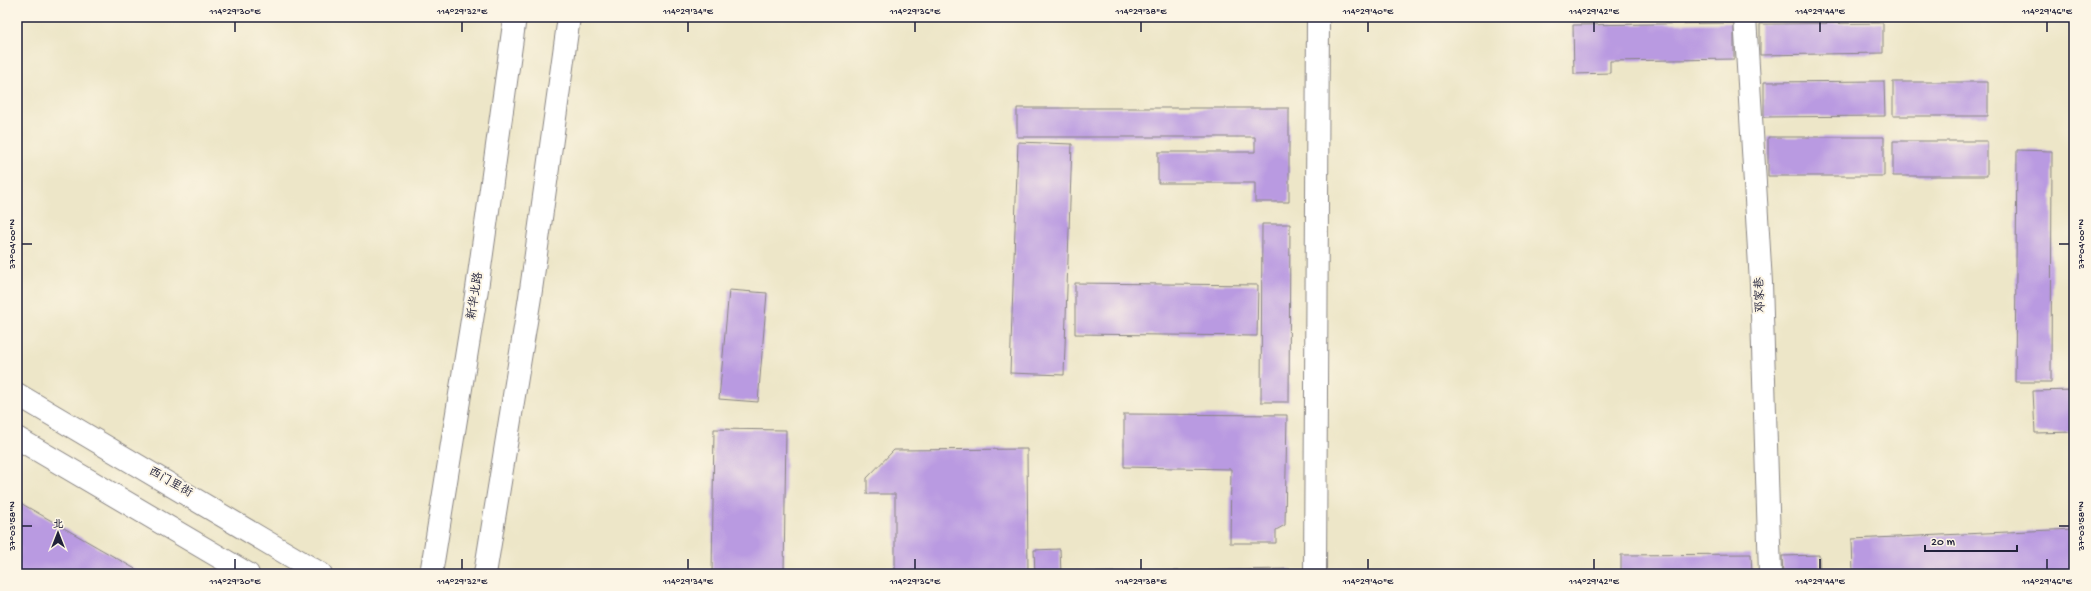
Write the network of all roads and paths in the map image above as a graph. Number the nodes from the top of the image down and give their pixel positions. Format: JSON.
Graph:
{"nodes":[{"id":1,"x":515,"y":17,"type":"edge"},
{"id":2,"x":569,"y":17,"type":"edge"},
{"id":3,"x":1318,"y":17,"type":"edge"},
{"id":4,"x":1745,"y":17,"type":"edge"},
{"id":5,"x":17,"y":394,"type":"edge"},
{"id":6,"x":17,"y":438,"type":"edge"},
{"id":7,"x":248,"y":574,"type":"edge"},
{"id":8,"x":321,"y":574,"type":"edge"},
{"id":9,"x":431,"y":574,"type":"edge"},
{"id":10,"x":485,"y":574,"type":"edge"},
{"id":11,"x":1315,"y":574,"type":"edge"},
{"id":12,"x":1770,"y":574,"type":"edge"}],
"edges":[{"from":1,"to":9,"type":"street","name":"新华北路"},
{"from":2,"to":10,"type":"street"},
{"from":3,"to":11,"type":"street"},
{"from":4,"to":12,"type":"street","name":"邓家巷"},
{"from":5,"to":8,"type":"street","name":"西门里街"},
{"from":6,"to":7,"type":"street"}]}
